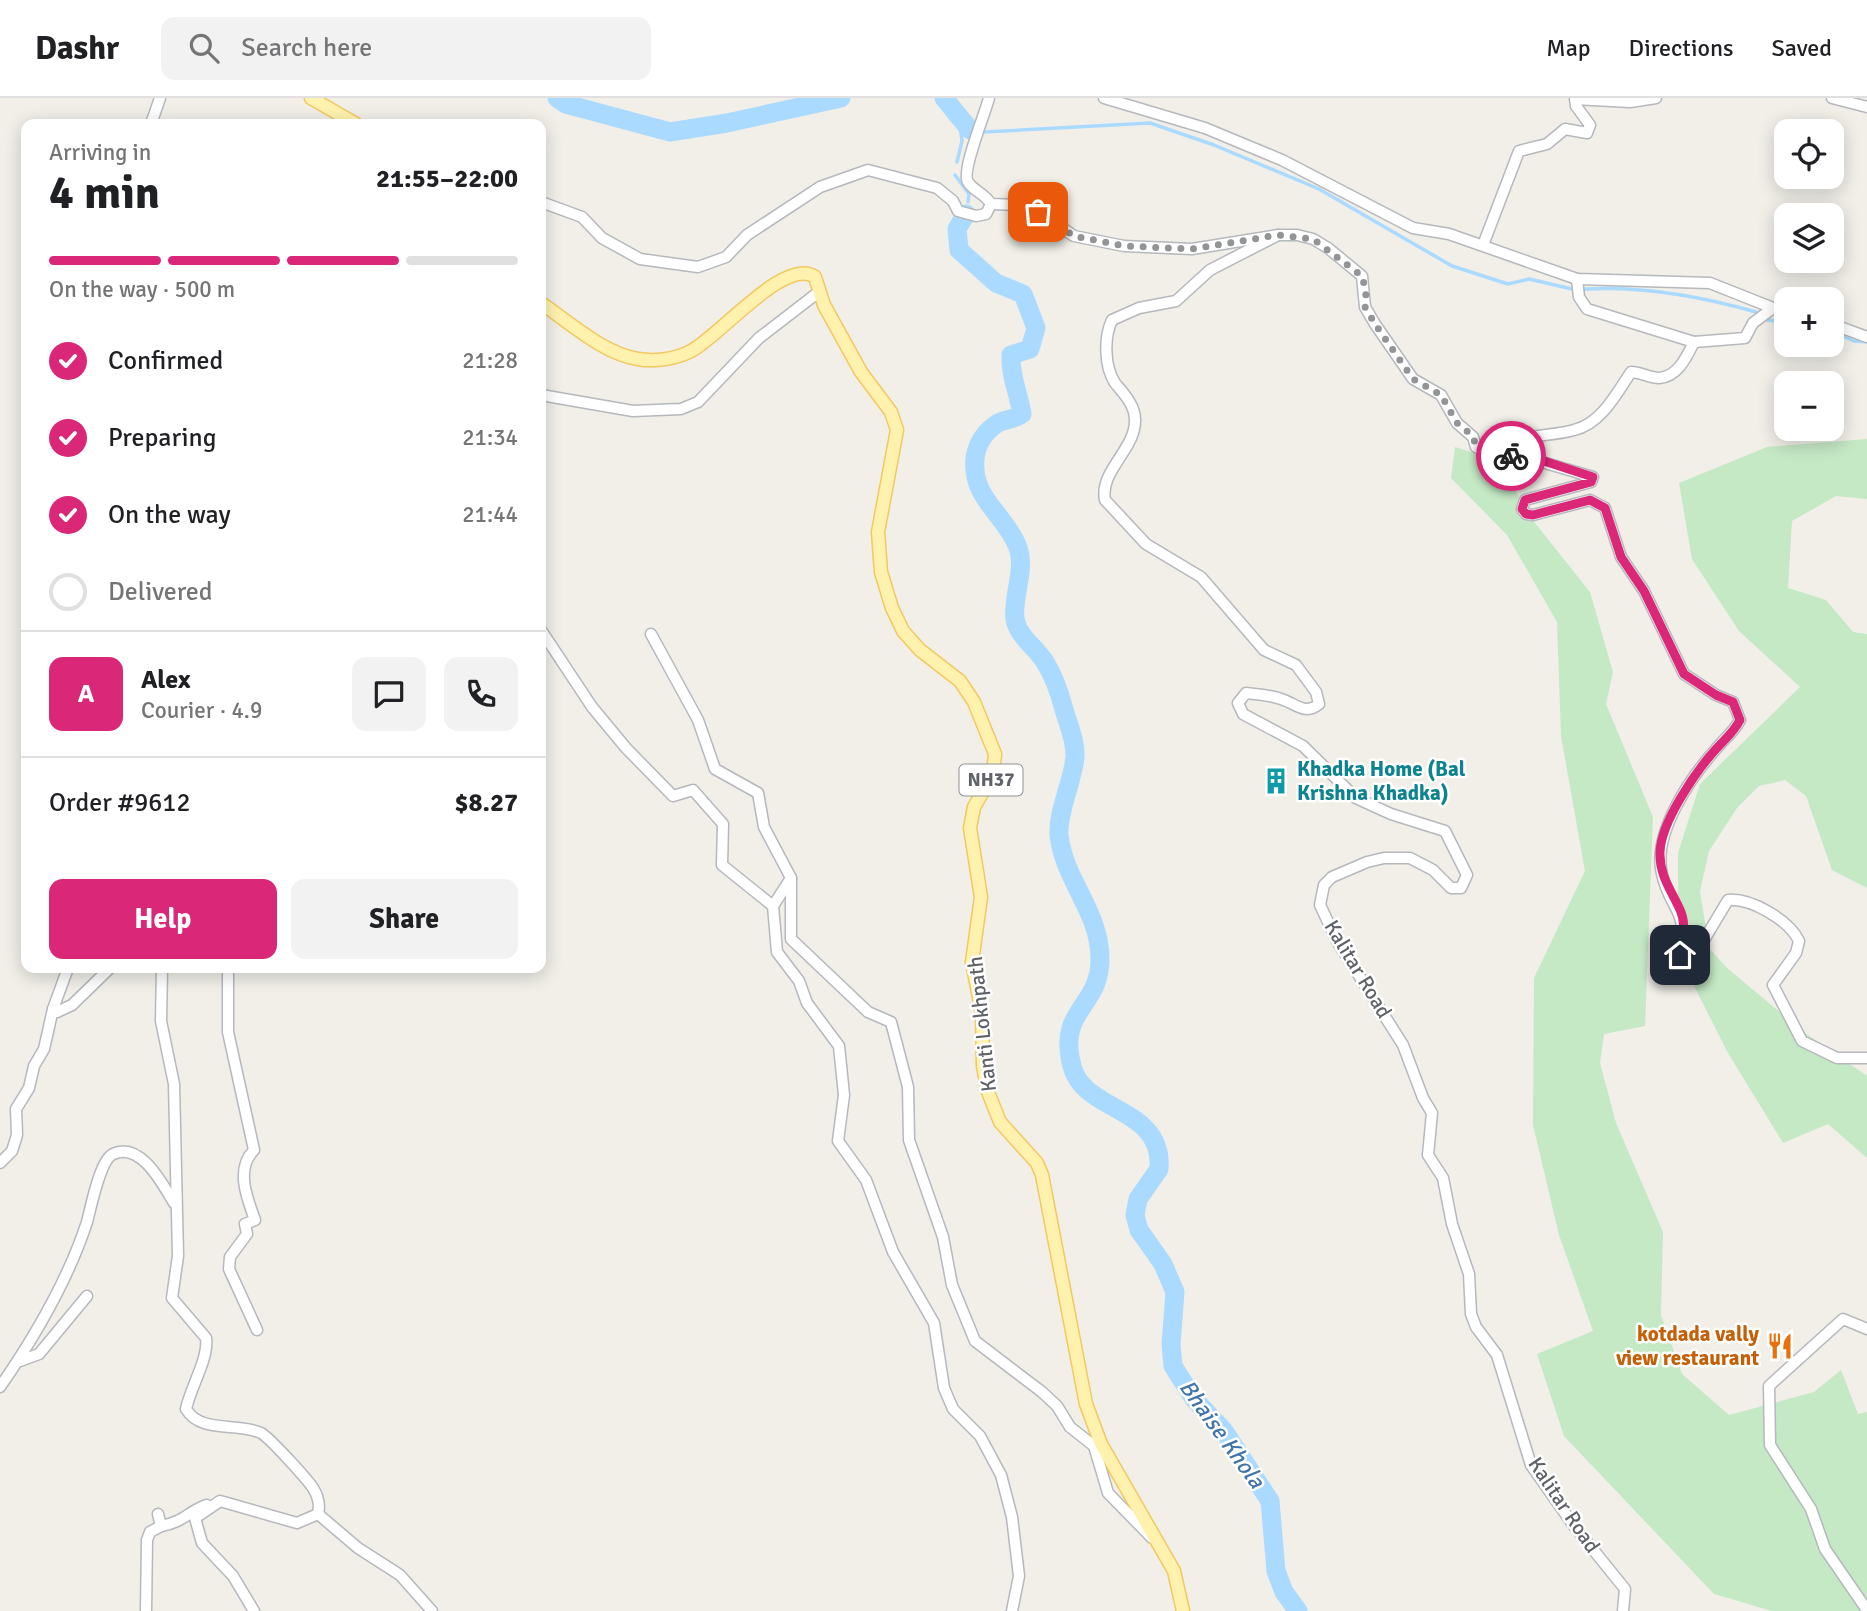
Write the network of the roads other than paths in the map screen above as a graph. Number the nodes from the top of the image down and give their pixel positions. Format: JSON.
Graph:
{"nodes":[{"id":1,"x":160,"y":98,"type":"edge"},
{"id":2,"x":311,"y":98,"type":"edge"},
{"id":3,"x":989,"y":98,"type":"edge"},
{"id":4,"x":1104,"y":98,"type":"edge"},
{"id":5,"x":1656,"y":98,"type":"edge"},
{"id":6,"x":1832,"y":98,"type":"edge"},
{"id":7,"x":1867,"y":107,"type":"edge"},
{"id":8,"x":153,"y":119,"type":"edge"},
{"id":9,"x":347,"y":119,"type":"edge"},
{"id":10,"x":546,"y":204,"type":"edge"},
{"id":11,"x":991,"y":204,"type":"junction"},
{"id":12,"x":1278,"y":235,"type":"junction"},
{"id":13,"x":1483,"y":245,"type":"junction"},
{"id":14,"x":1577,"y":279,"type":"junction"},
{"id":15,"x":820,"y":291,"type":"junction"},
{"id":16,"x":546,"y":306,"type":"edge"},
{"id":17,"x":1773,"y":308,"type":"joint"},
{"id":18,"x":1844,"y":328,"type":"edge"},
{"id":19,"x":1867,"y":337,"type":"edge"},
{"id":20,"x":1695,"y":342,"type":"junction"},
{"id":21,"x":546,"y":396,"type":"edge"},
{"id":22,"x":1491,"y":455,"type":"junction"},
{"id":23,"x":651,"y":634,"type":"dead end"},
{"id":24,"x":546,"y":638,"type":"edge"},
{"id":25,"x":791,"y":878,"type":"junction"},
{"id":26,"x":774,"y":906,"type":"junction"},
{"id":27,"x":66,"y":973,"type":"edge"},
{"id":28,"x":105,"y":973,"type":"edge"},
{"id":29,"x":162,"y":973,"type":"edge"},
{"id":30,"x":228,"y":973,"type":"edge"},
{"id":31,"x":53,"y":1009,"type":"junction"},
{"id":32,"x":1867,"y":1058,"type":"edge"},
{"id":33,"x":0,"y":1163,"type":"edge"},
{"id":34,"x":175,"y":1204,"type":"junction"},
{"id":35,"x":87,"y":1296,"type":"dead end"},
{"id":36,"x":1867,"y":1329,"type":"edge"},
{"id":37,"x":257,"y":1330,"type":"dead end"},
{"id":38,"x":20,"y":1361,"type":"junction"},
{"id":39,"x":0,"y":1387,"type":"edge"},
{"id":40,"x":220,"y":1501,"type":"junction"},
{"id":41,"x":318,"y":1514,"type":"junction"},
{"id":42,"x":1157,"y":1542,"type":"junction"},
{"id":43,"x":1867,"y":1610,"type":"edge"},
{"id":44,"x":146,"y":1611,"type":"edge"},
{"id":45,"x":254,"y":1611,"type":"edge"},
{"id":46,"x":432,"y":1611,"type":"edge"},
{"id":47,"x":1012,"y":1611,"type":"edge"},
{"id":48,"x":1183,"y":1611,"type":"edge"},
{"id":49,"x":1623,"y":1611,"type":"edge"}],
"edges":[{"from":1,"to":8,"type":"street"},
{"from":2,"to":9,"type":"main road"},
{"from":3,"to":11,"type":"street"},
{"from":4,"to":13,"type":"street"},
{"from":5,"to":13,"type":"street"},
{"from":6,"to":7,"type":"street"},
{"from":10,"to":11,"type":"street"},
{"from":11,"to":12,"type":"street"},
{"from":12,"to":22,"type":"street"},
{"from":12,"to":49,"type":"street","name":"Kalitar Road"},
{"from":13,"to":14,"type":"street"},
{"from":14,"to":17,"type":"street"},
{"from":14,"to":20,"type":"street"},
{"from":15,"to":16,"type":"main road","name":"Kanti Lokhpath","number":"NH37"},
{"from":15,"to":21,"type":"street"},
{"from":15,"to":42,"type":"main road","name":"Kanti Lokhpath","number":"NH37"},
{"from":17,"to":20,"type":"street"},
{"from":18,"to":19,"type":"street"},
{"from":20,"to":22,"type":"street"},
{"from":22,"to":32,"type":"street"},
{"from":23,"to":25,"type":"street"},
{"from":24,"to":26,"type":"street"},
{"from":25,"to":26,"type":"street"},
{"from":25,"to":42,"type":"street"},
{"from":26,"to":47,"type":"street"},
{"from":27,"to":31,"type":"street"},
{"from":28,"to":31,"type":"street"},
{"from":29,"to":34,"type":"street"},
{"from":30,"to":37,"type":"street"},
{"from":31,"to":33,"type":"street"},
{"from":34,"to":38,"type":"street"},
{"from":34,"to":41,"type":"street"},
{"from":35,"to":38,"type":"street"},
{"from":36,"to":43,"type":"street"},
{"from":38,"to":39,"type":"street"},
{"from":40,"to":41,"type":"street"},
{"from":40,"to":44,"type":"street"},
{"from":40,"to":45,"type":"street"},
{"from":41,"to":46,"type":"street"},
{"from":42,"to":48,"type":"main road","name":"Kanti Lokhpath","number":"NH37"}]}
